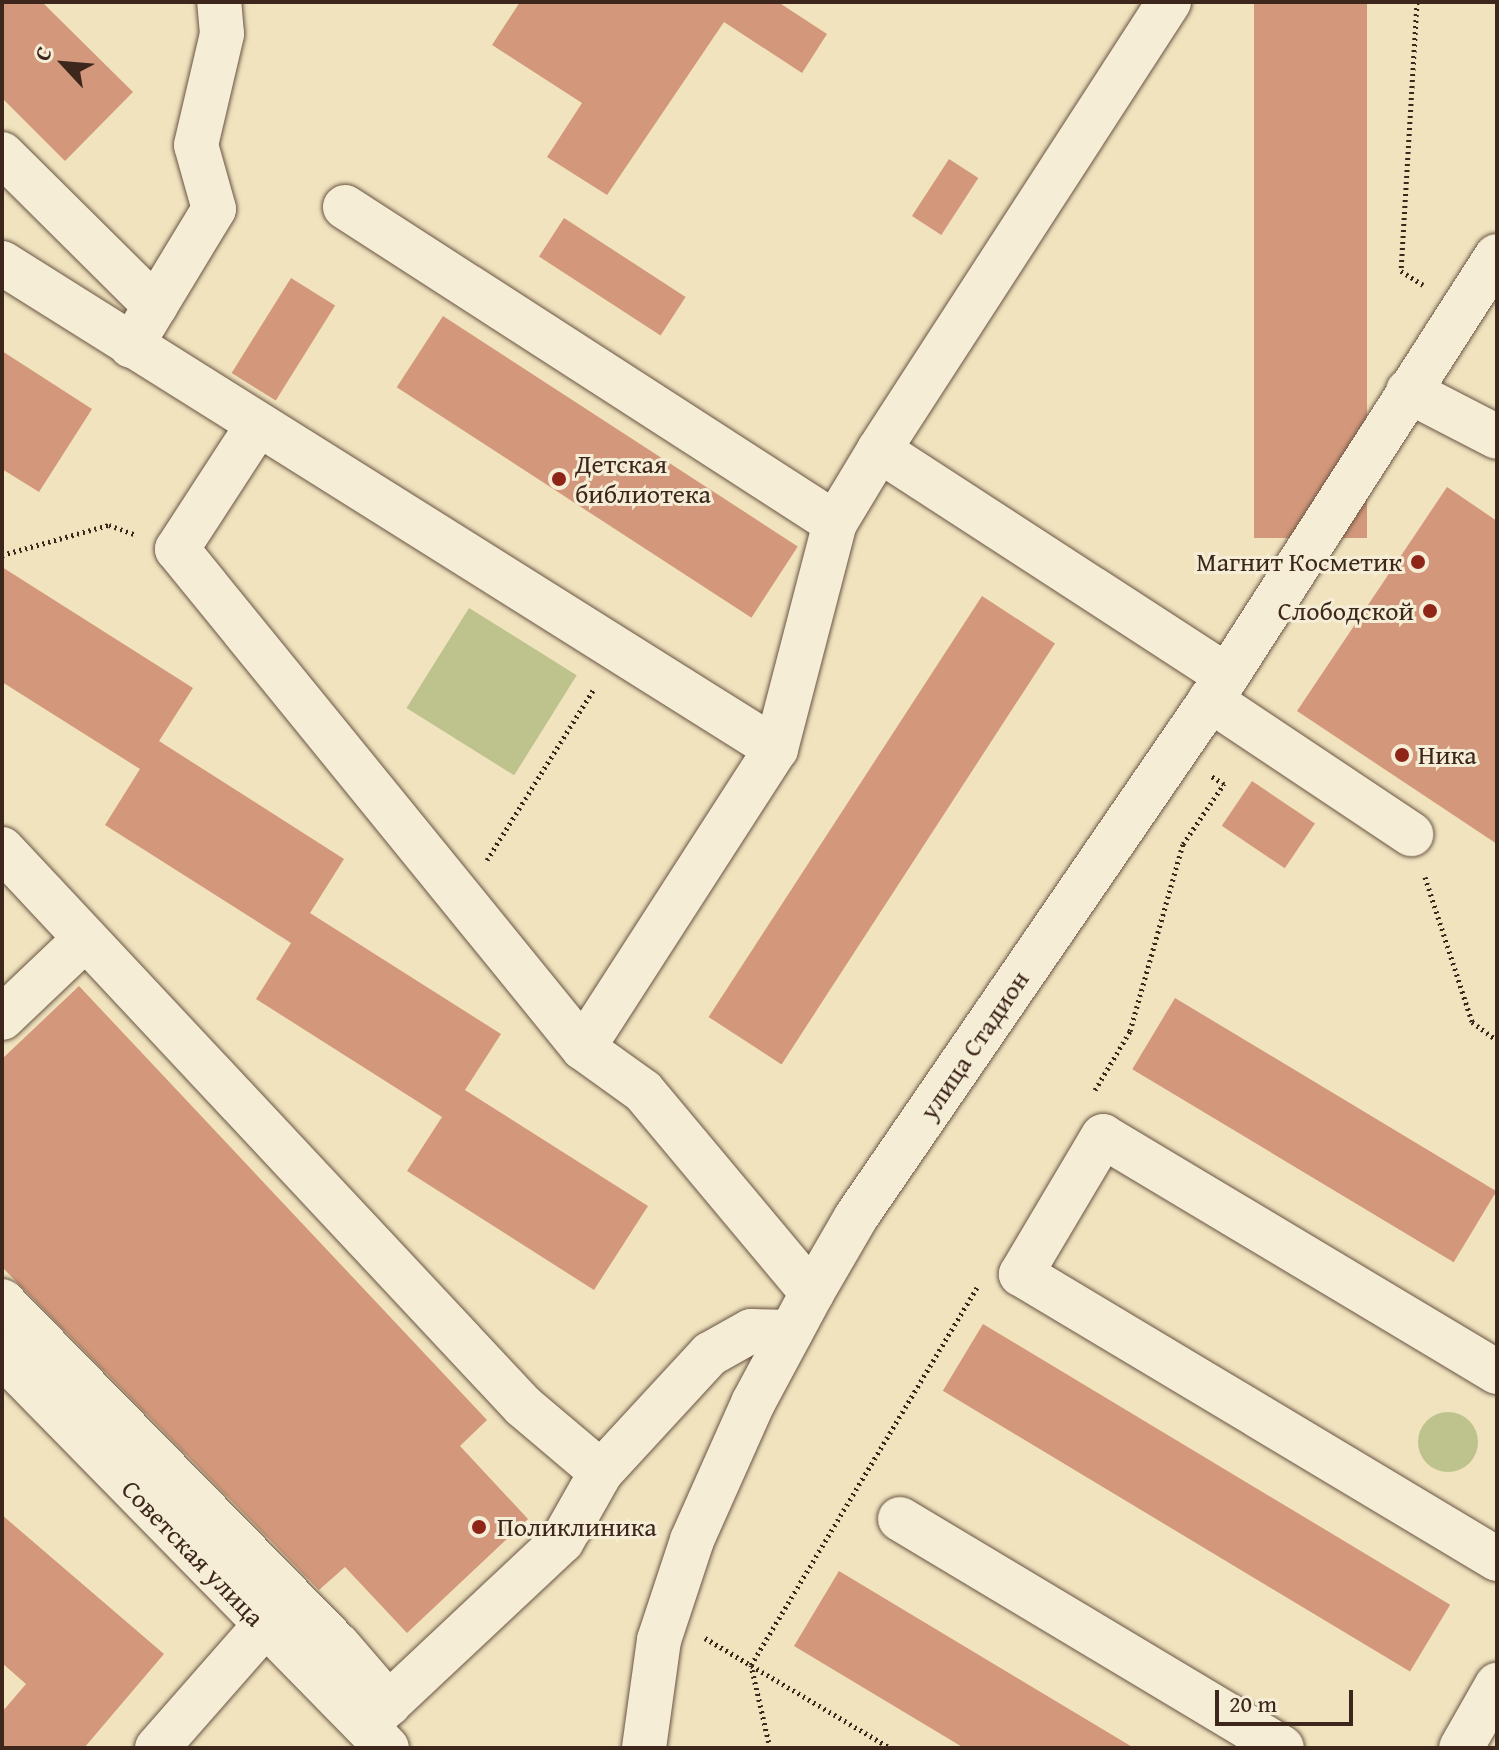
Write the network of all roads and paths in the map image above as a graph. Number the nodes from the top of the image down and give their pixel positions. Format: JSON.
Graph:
{"nodes":[{"id":1,"x":219,"y":2,"type":"edge"},
{"id":2,"x":1169,"y":2,"type":"edge"},
{"id":3,"x":1417,"y":2,"type":"edge"},
{"id":4,"x":2,"y":154,"type":"edge"},
{"id":5,"x":345,"y":207,"type":"dead end"},
{"id":6,"x":1497,"y":256,"type":"edge"},
{"id":7,"x":2,"y":263,"type":"edge"},
{"id":8,"x":1401,"y":271,"type":"dead end"},
{"id":9,"x":155,"y":306,"type":"junction"},
{"id":10,"x":131,"y":346,"type":"junction"},
{"id":11,"x":1408,"y":391,"type":"junction"},
{"id":12,"x":257,"y":426,"type":"junction"},
{"id":13,"x":1497,"y":437,"type":"edge"},
{"id":14,"x":879,"y":450,"type":"junction"},
{"id":15,"x":835,"y":523,"type":"junction"},
{"id":16,"x":177,"y":549,"type":"junction"},
{"id":17,"x":2,"y":555,"type":"edge"},
{"id":18,"x":618,"y":651,"type":"junction"},
{"id":19,"x":1218,"y":688,"type":"junction"},
{"id":20,"x":776,"y":749,"type":"junction"},
{"id":21,"x":1411,"y":834,"type":"joint"},
{"id":22,"x":2,"y":849,"type":"edge"},
{"id":23,"x":462,"y":899,"type":"junction"},
{"id":24,"x":85,"y":939,"type":"junction"},
{"id":25,"x":2,"y":1018,"type":"edge"},
{"id":26,"x":1497,"y":1040,"type":"edge"},
{"id":27,"x":583,"y":1048,"type":"junction"},
{"id":28,"x":812,"y":1293,"type":"junction"},
{"id":29,"x":2,"y":1301,"type":"edge"},
{"id":30,"x":791,"y":1332,"type":"junction"},
{"id":31,"x":4,"y":1363,"type":"edge"},
{"id":32,"x":1497,"y":1372,"type":"edge"},
{"id":33,"x":601,"y":1472,"type":"junction"},
{"id":34,"x":900,"y":1519,"type":"dead end"},
{"id":35,"x":1497,"y":1559,"type":"edge"},
{"id":36,"x":264,"y":1626,"type":"junction"},
{"id":37,"x":751,"y":1665,"type":"dead end"},
{"id":38,"x":1497,"y":1685,"type":"edge"},
{"id":39,"x":380,"y":1727,"type":"edge"},
{"id":40,"x":157,"y":1748,"type":"edge"},
{"id":41,"x":644,"y":1748,"type":"edge"},
{"id":42,"x":890,"y":1748,"type":"edge"},
{"id":43,"x":1282,"y":1748,"type":"edge"},
{"id":44,"x":1461,"y":1748,"type":"edge"}],
"edges":[{"from":1,"to":9,"type":"street"},
{"from":2,"to":14,"type":"street"},
{"from":3,"to":8,"type":"path"},
{"from":4,"to":9,"type":"street"},
{"from":5,"to":15,"type":"street"},
{"from":6,"to":11,"type":"street","name":"улица Стадион"},
{"from":7,"to":10,"type":"street"},
{"from":9,"to":10,"type":"street"},
{"from":10,"to":12,"type":"street"},
{"from":11,"to":13,"type":"street"},
{"from":11,"to":19,"type":"street","name":"улица Стадион"},
{"from":12,"to":16,"type":"street"},
{"from":12,"to":18,"type":"street"},
{"from":14,"to":15,"type":"street"},
{"from":14,"to":19,"type":"street"},
{"from":15,"to":20,"type":"street"},
{"from":16,"to":17,"type":"path"},
{"from":16,"to":23,"type":"street"},
{"from":18,"to":20,"type":"street"},
{"from":18,"to":23,"type":"path"},
{"from":19,"to":21,"type":"street"},
{"from":19,"to":28,"type":"street","name":"улица Стадион"},
{"from":20,"to":27,"type":"street"},
{"from":21,"to":26,"type":"path"},
{"from":22,"to":24,"type":"street"},
{"from":23,"to":27,"type":"street"},
{"from":24,"to":25,"type":"street"},
{"from":24,"to":33,"type":"street"},
{"from":27,"to":28,"type":"street"},
{"from":28,"to":30,"type":"street","name":"улица Стадион"},
{"from":29,"to":39,"type":"street"},
{"from":30,"to":33,"type":"street"},
{"from":30,"to":41,"type":"street","name":"улица Стадион"},
{"from":31,"to":36,"type":"street","name":"Советская улица"},
{"from":32,"to":35,"type":"street"},
{"from":33,"to":39,"type":"street"},
{"from":34,"to":43,"type":"street"},
{"from":36,"to":39,"type":"street","name":"Советская улица"},
{"from":36,"to":40,"type":"street"},
{"from":37,"to":42,"type":"path"},
{"from":38,"to":44,"type":"street"}]}
